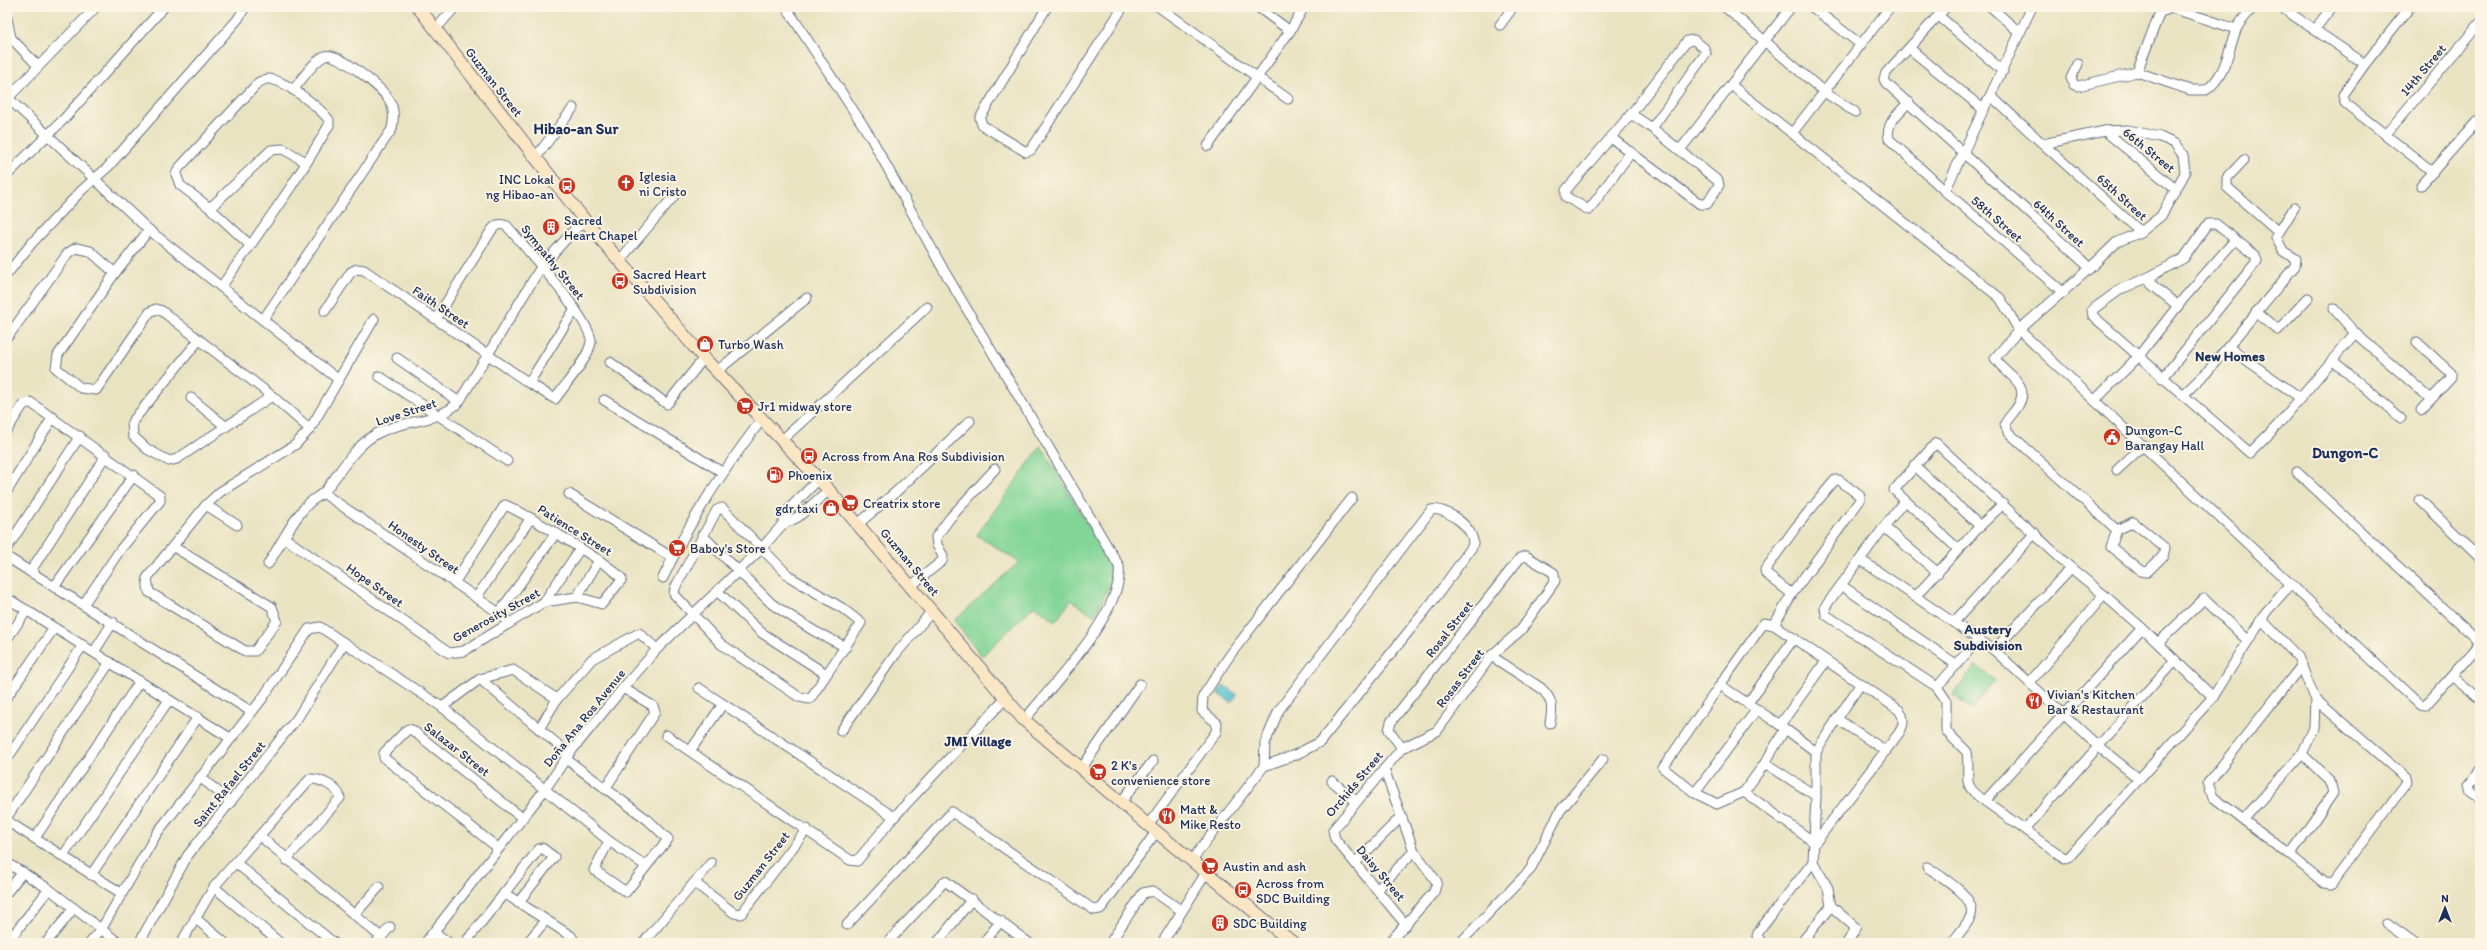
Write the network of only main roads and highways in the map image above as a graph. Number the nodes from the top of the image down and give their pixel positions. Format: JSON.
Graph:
{"nodes":[{"id":1,"x":418,"y":7,"type":"edge"},
{"id":2,"x":1293,"y":943,"type":"edge"}],
"edges":[{"from":1,"to":2,"type":"main road","name":"Guzman Street"}]}
